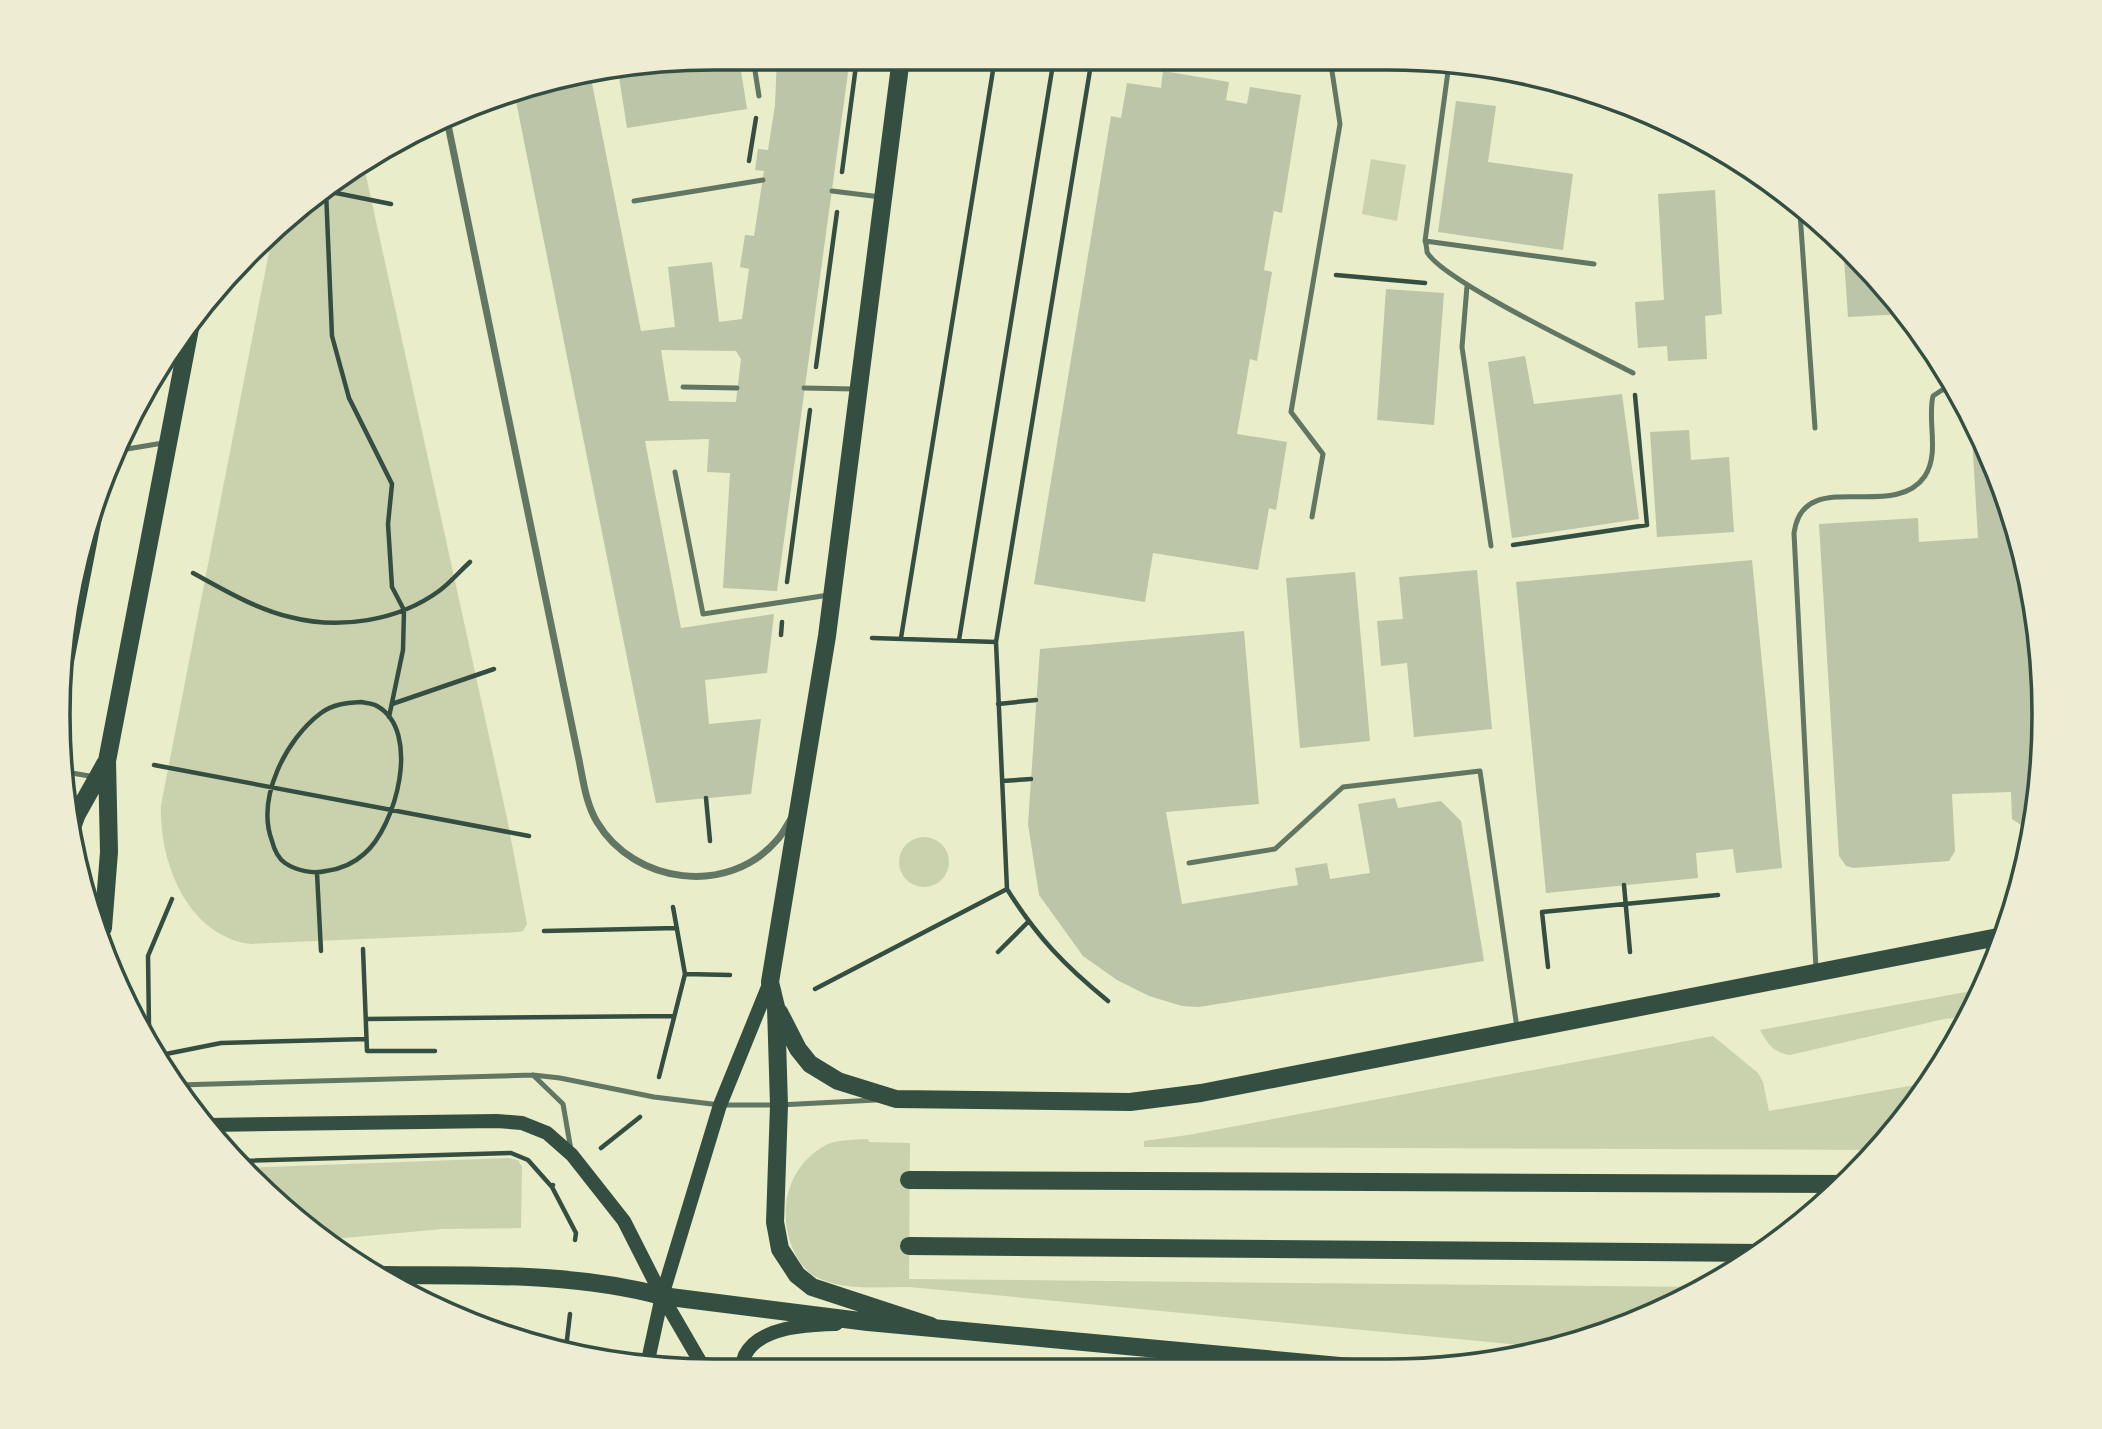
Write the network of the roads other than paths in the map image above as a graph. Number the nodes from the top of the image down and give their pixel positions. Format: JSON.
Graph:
{"nodes":[{"id":1,"x":754,"y":70,"type":"edge"},
{"id":2,"x":899,"y":70,"type":"edge"},
{"id":3,"x":1332,"y":70,"type":"edge"},
{"id":4,"x":1447,"y":73,"type":"edge"},
{"id":5,"x":759,"y":96,"type":"road end"},
{"id":6,"x":449,"y":127,"type":"edge"},
{"id":7,"x":763,"y":180,"type":"dead end"},
{"id":8,"x":832,"y":191,"type":"dead end"},
{"id":9,"x":883,"y":198,"type":"junction"},
{"id":10,"x":634,"y":201,"type":"dead end"},
{"id":11,"x":1801,"y":220,"type":"edge"},
{"id":12,"x":1425,"y":241,"type":"junction"},
{"id":13,"x":1594,"y":264,"type":"dead end"},
{"id":14,"x":1467,"y":286,"type":"junction"},
{"id":15,"x":187,"y":345,"type":"edge"},
{"id":16,"x":1633,"y":373,"type":"road end"},
{"id":17,"x":683,"y":387,"type":"dead end"},
{"id":18,"x":737,"y":388,"type":"dead end"},
{"id":19,"x":804,"y":388,"type":"dead end"},
{"id":20,"x":858,"y":389,"type":"junction"},
{"id":21,"x":1944,"y":390,"type":"edge"},
{"id":22,"x":1815,"y":428,"type":"dead end"},
{"id":23,"x":168,"y":442,"type":"junction"},
{"id":24,"x":127,"y":449,"type":"edge"},
{"id":25,"x":675,"y":472,"type":"dead end"},
{"id":26,"x":1312,"y":517,"type":"dead end"},
{"id":27,"x":1491,"y":546,"type":"road end"},
{"id":28,"x":832,"y":595,"type":"junction"},
{"id":29,"x":107,"y":761,"type":"junction"},
{"id":30,"x":73,"y":773,"type":"edge"},
{"id":31,"x":98,"y":778,"type":"junction"},
{"id":32,"x":801,"y":802,"type":"junction"},
{"id":33,"x":78,"y":812,"type":"edge"},
{"id":34,"x":1189,"y":863,"type":"dead end"},
{"id":35,"x":104,"y":920,"type":"edge"},
{"id":36,"x":1992,"y":938,"type":"edge"},
{"id":37,"x":1816,"y":972,"type":"junction"},
{"id":38,"x":770,"y":982,"type":"junction"},
{"id":39,"x":776,"y":1007,"type":"junction"},
{"id":40,"x":1518,"y":1031,"type":"junction"},
{"id":41,"x":534,"y":1076,"type":"junction"},
{"id":42,"x":187,"y":1085,"type":"edge"},
{"id":43,"x":896,"y":1099,"type":"junction"},
{"id":44,"x":720,"y":1105,"type":"junction"},
{"id":45,"x":779,"y":1105,"type":"junction"},
{"id":46,"x":218,"y":1125,"type":"edge"},
{"id":47,"x":572,"y":1155,"type":"junction"},
{"id":48,"x":909,"y":1180,"type":"dead end"},
{"id":49,"x":1828,"y":1184,"type":"edge"},
{"id":50,"x":909,"y":1246,"type":"dead end"},
{"id":51,"x":1742,"y":1253,"type":"edge"},
{"id":52,"x":396,"y":1275,"type":"edge"},
{"id":53,"x":662,"y":1296,"type":"junction"},
{"id":54,"x":868,"y":1322,"type":"junction"},
{"id":55,"x":931,"y":1326,"type":"junction"},
{"id":56,"x":649,"y":1355,"type":"edge"},
{"id":57,"x":698,"y":1359,"type":"edge"},
{"id":58,"x":744,"y":1359,"type":"edge"},
{"id":59,"x":1271,"y":1359,"type":"edge"}],
"edges":[{"from":1,"to":5,"type":"lane"},
{"from":2,"to":9,"type":"main road"},
{"from":3,"to":26,"type":"lane"},
{"from":4,"to":12,"type":"lane"},
{"from":6,"to":32,"type":"street"},
{"from":7,"to":10,"type":"lane"},
{"from":8,"to":9,"type":"lane"},
{"from":9,"to":20,"type":"main road"},
{"from":11,"to":22,"type":"lane"},
{"from":12,"to":13,"type":"lane"},
{"from":12,"to":14,"type":"lane"},
{"from":14,"to":16,"type":"lane"},
{"from":14,"to":27,"type":"lane"},
{"from":15,"to":23,"type":"main road"},
{"from":17,"to":18,"type":"lane"},
{"from":19,"to":20,"type":"lane"},
{"from":20,"to":28,"type":"main road"},
{"from":21,"to":37,"type":"lane"},
{"from":23,"to":24,"type":"lane"},
{"from":23,"to":29,"type":"main road"},
{"from":25,"to":28,"type":"lane"},
{"from":28,"to":32,"type":"main road"},
{"from":29,"to":31,"type":"main road"},
{"from":29,"to":35,"type":"main road"},
{"from":30,"to":31,"type":"lane"},
{"from":31,"to":33,"type":"main road"},
{"from":32,"to":38,"type":"main road"},
{"from":34,"to":40,"type":"lane"},
{"from":36,"to":37,"type":"main road"},
{"from":37,"to":40,"type":"main road"},
{"from":38,"to":39,"type":"main road"},
{"from":38,"to":44,"type":"main road"},
{"from":39,"to":43,"type":"main road"},
{"from":39,"to":45,"type":"main road"},
{"from":40,"to":43,"type":"main road"},
{"from":41,"to":42,"type":"lane"},
{"from":41,"to":44,"type":"lane"},
{"from":41,"to":47,"type":"lane"},
{"from":43,"to":45,"type":"lane"},
{"from":44,"to":45,"type":"lane"},
{"from":44,"to":53,"type":"main road"},
{"from":45,"to":55,"type":"main road"},
{"from":46,"to":47,"type":"main road"},
{"from":47,"to":53,"type":"main road"},
{"from":48,"to":49,"type":"main road"},
{"from":50,"to":51,"type":"main road"},
{"from":52,"to":53,"type":"main road"},
{"from":53,"to":54,"type":"main road"},
{"from":53,"to":56,"type":"main road"},
{"from":53,"to":57,"type":"main road"},
{"from":54,"to":55,"type":"main road"},
{"from":54,"to":58,"type":"main road"},
{"from":55,"to":59,"type":"main road"}]}
